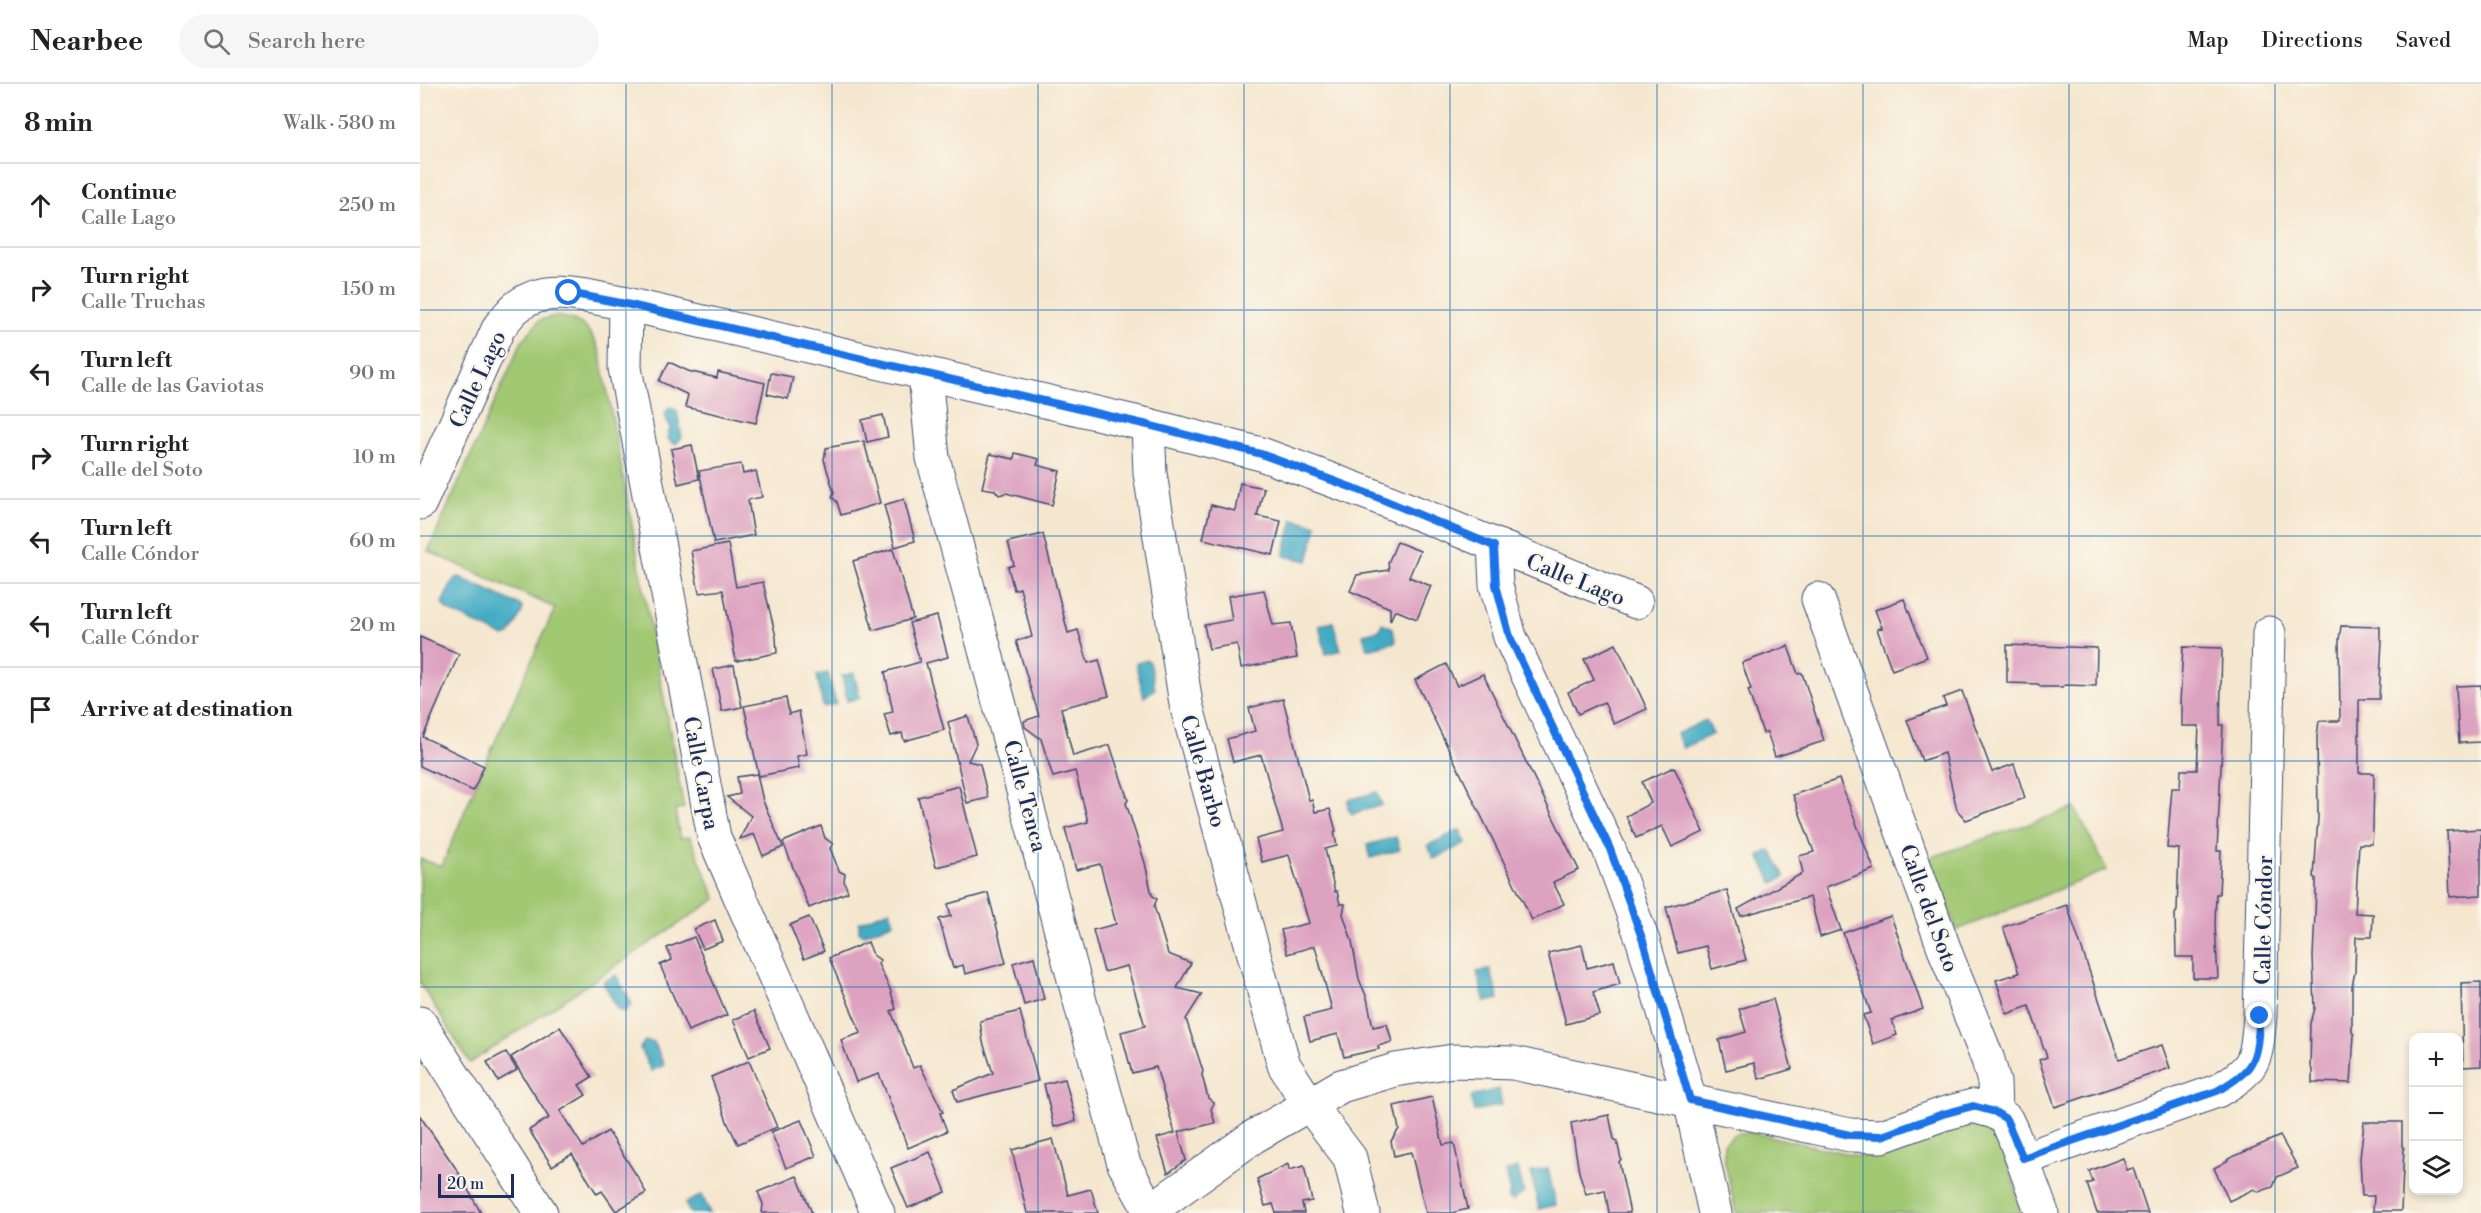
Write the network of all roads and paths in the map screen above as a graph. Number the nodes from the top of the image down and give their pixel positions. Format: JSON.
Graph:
{"nodes":[{"id":1,"x":626,"y":304,"type":"junction"},
{"id":2,"x":925,"y":374,"type":"junction"},
{"id":3,"x":1148,"y":425,"type":"junction"},
{"id":4,"x":420,"y":503,"type":"edge"},
{"id":5,"x":1494,"y":546,"type":"junction"},
{"id":6,"x":1818,"y":599,"type":"dead end"},
{"id":7,"x":1636,"y":602,"type":"dead end"},
{"id":8,"x":2269,"y":633,"type":"dead end"},
{"id":9,"x":420,"y":1023,"type":"edge"},
{"id":10,"x":1690,"y":1100,"type":"junction"},
{"id":11,"x":1309,"y":1104,"type":"junction"},
{"id":12,"x":1995,"y":1112,"type":"junction"},
{"id":13,"x":2023,"y":1158,"type":"junction"},
{"id":14,"x":1148,"y":1212,"type":"edge"},
{"id":15,"x":541,"y":1213,"type":"edge"},
{"id":16,"x":878,"y":1213,"type":"edge"},
{"id":17,"x":1363,"y":1213,"type":"edge"},
{"id":18,"x":1715,"y":1213,"type":"edge"},
{"id":19,"x":2042,"y":1213,"type":"edge"}],
"edges":[{"from":1,"to":2,"type":"street","name":"Calle Lago"},
{"from":1,"to":4,"type":"street","name":"Calle Lago"},
{"from":1,"to":16,"type":"street","name":"Calle Carpa"},
{"from":2,"to":3,"type":"street","name":"Calle Lago"},
{"from":2,"to":14,"type":"street","name":"Calle Tenca"},
{"from":3,"to":5,"type":"street","name":"Calle Lago"},
{"from":3,"to":11,"type":"street","name":"Calle Barbo"},
{"from":5,"to":7,"type":"street","name":"Calle Lago"},
{"from":5,"to":10,"type":"street"},
{"from":6,"to":12,"type":"street","name":"Calle del Soto"},
{"from":8,"to":13,"type":"street","name":"Calle Cóndor"},
{"from":9,"to":15,"type":"street"},
{"from":10,"to":11,"type":"street"},
{"from":10,"to":12,"type":"street"},
{"from":10,"to":18,"type":"street"},
{"from":11,"to":14,"type":"street"},
{"from":11,"to":17,"type":"street","name":"Calle Barbo"},
{"from":12,"to":13,"type":"street"},
{"from":13,"to":19,"type":"street"}]}
